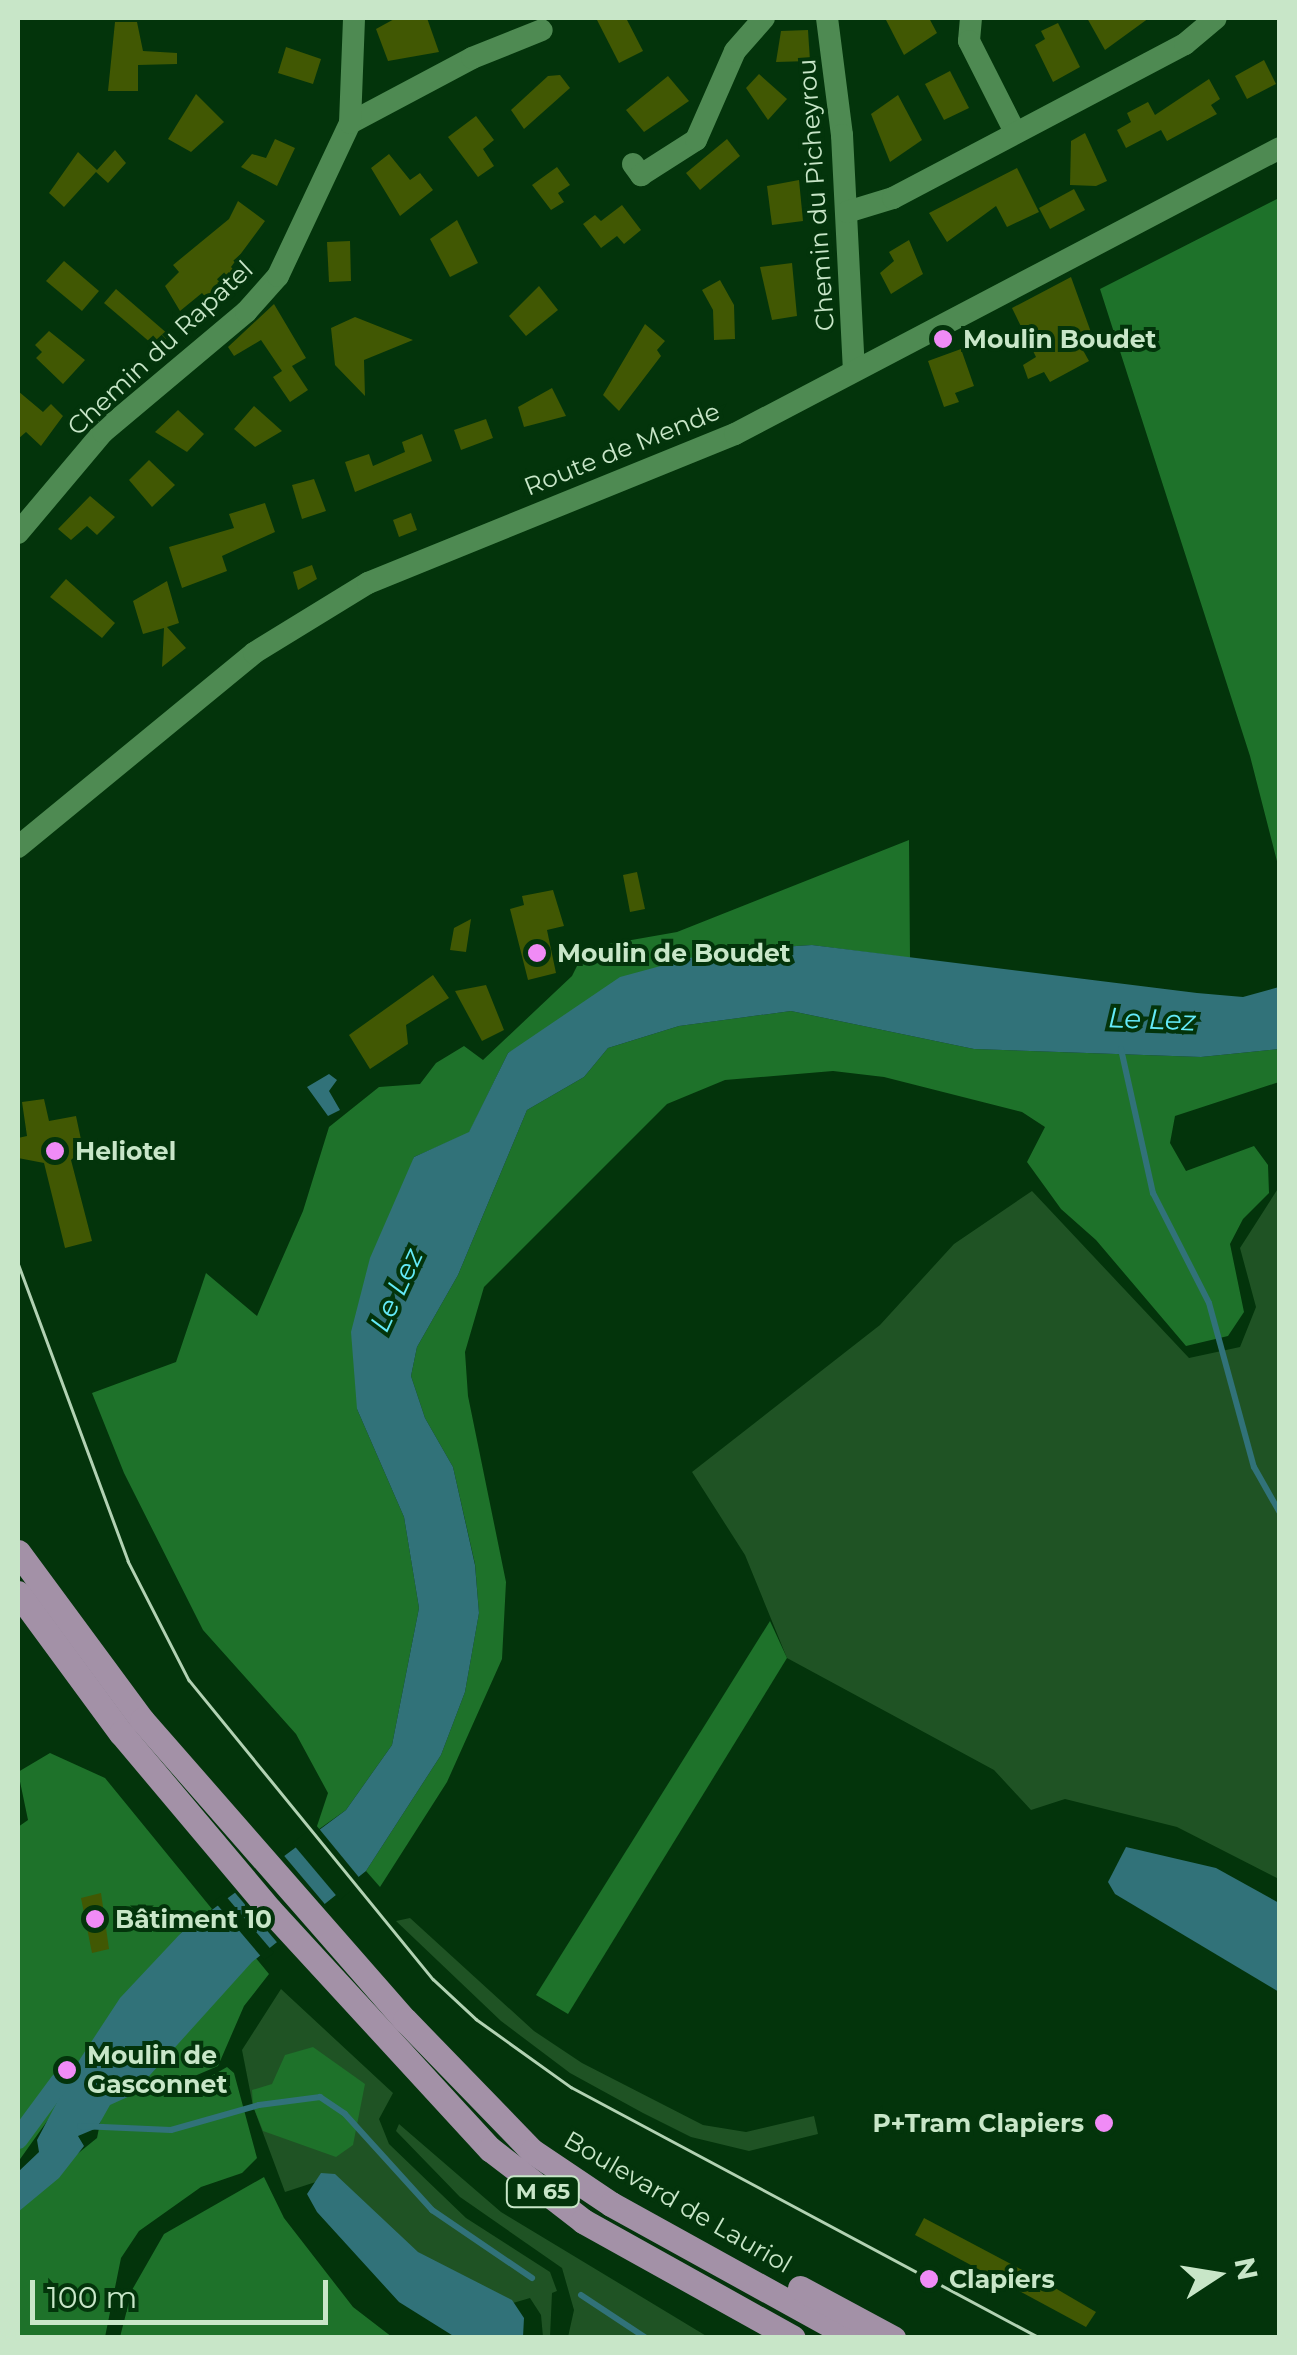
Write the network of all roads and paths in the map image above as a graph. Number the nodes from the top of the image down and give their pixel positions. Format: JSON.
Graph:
{"nodes":[{"id":1,"x":354,"y":18,"type":"edge"},
{"id":2,"x":764,"y":18,"type":"edge"},
{"id":3,"x":827,"y":18,"type":"edge"},
{"id":4,"x":970,"y":18,"type":"edge"},
{"id":5,"x":1216,"y":18,"type":"edge"},
{"id":6,"x":542,"y":30,"type":"dead end"},
{"id":7,"x":350,"y":124,"type":"junction"},
{"id":8,"x":1015,"y":132,"type":"junction"},
{"id":9,"x":1280,"y":148,"type":"edge"},
{"id":10,"x":633,"y":164,"type":"dead end"},
{"id":11,"x":847,"y":212,"type":"junction"},
{"id":12,"x":854,"y":370,"type":"junction"},
{"id":13,"x":18,"y":534,"type":"edge"},
{"id":14,"x":18,"y":847,"type":"edge"},
{"id":15,"x":18,"y":1537,"type":"edge"},
{"id":16,"x":18,"y":1552,"type":"edge"},
{"id":17,"x":18,"y":1593,"type":"edge"},
{"id":18,"x":100,"y":1666,"type":"junction"},
{"id":19,"x":683,"y":2243,"type":"junction"},
{"id":20,"x":793,"y":2338,"type":"edge"},
{"id":21,"x":854,"y":2338,"type":"edge"},
{"id":22,"x":892,"y":2338,"type":"edge"}],
"edges":[{"from":1,"to":7,"type":"street","name":"Chemin du Rapatel"},
{"from":2,"to":10,"type":"street"},
{"from":3,"to":11,"type":"street","name":"Chemin du Picheyrou"},
{"from":4,"to":8,"type":"street"},
{"from":5,"to":8,"type":"street"},
{"from":6,"to":7,"type":"street"},
{"from":7,"to":13,"type":"street","name":"Chemin du Rapatel"},
{"from":8,"to":11,"type":"street"},
{"from":9,"to":12,"type":"street","name":"Route de Mende"},
{"from":11,"to":12,"type":"street","name":"Chemin du Picheyrou"},
{"from":12,"to":14,"type":"street","name":"Route de Mende"},
{"from":15,"to":18,"type":"main road","number":"M 65"},
{"from":16,"to":18,"type":"main road","number":"M 65"},
{"from":17,"to":20,"type":"main road","number":"M 65"},
{"from":18,"to":19,"type":"main road","name":"Boulevard de Lauriol","number":"M 65"},
{"from":19,"to":21,"type":"main road","name":"Boulevard de Lauriol","number":"M 65"},
{"from":19,"to":22,"type":"main road","number":"M 65"}]}
